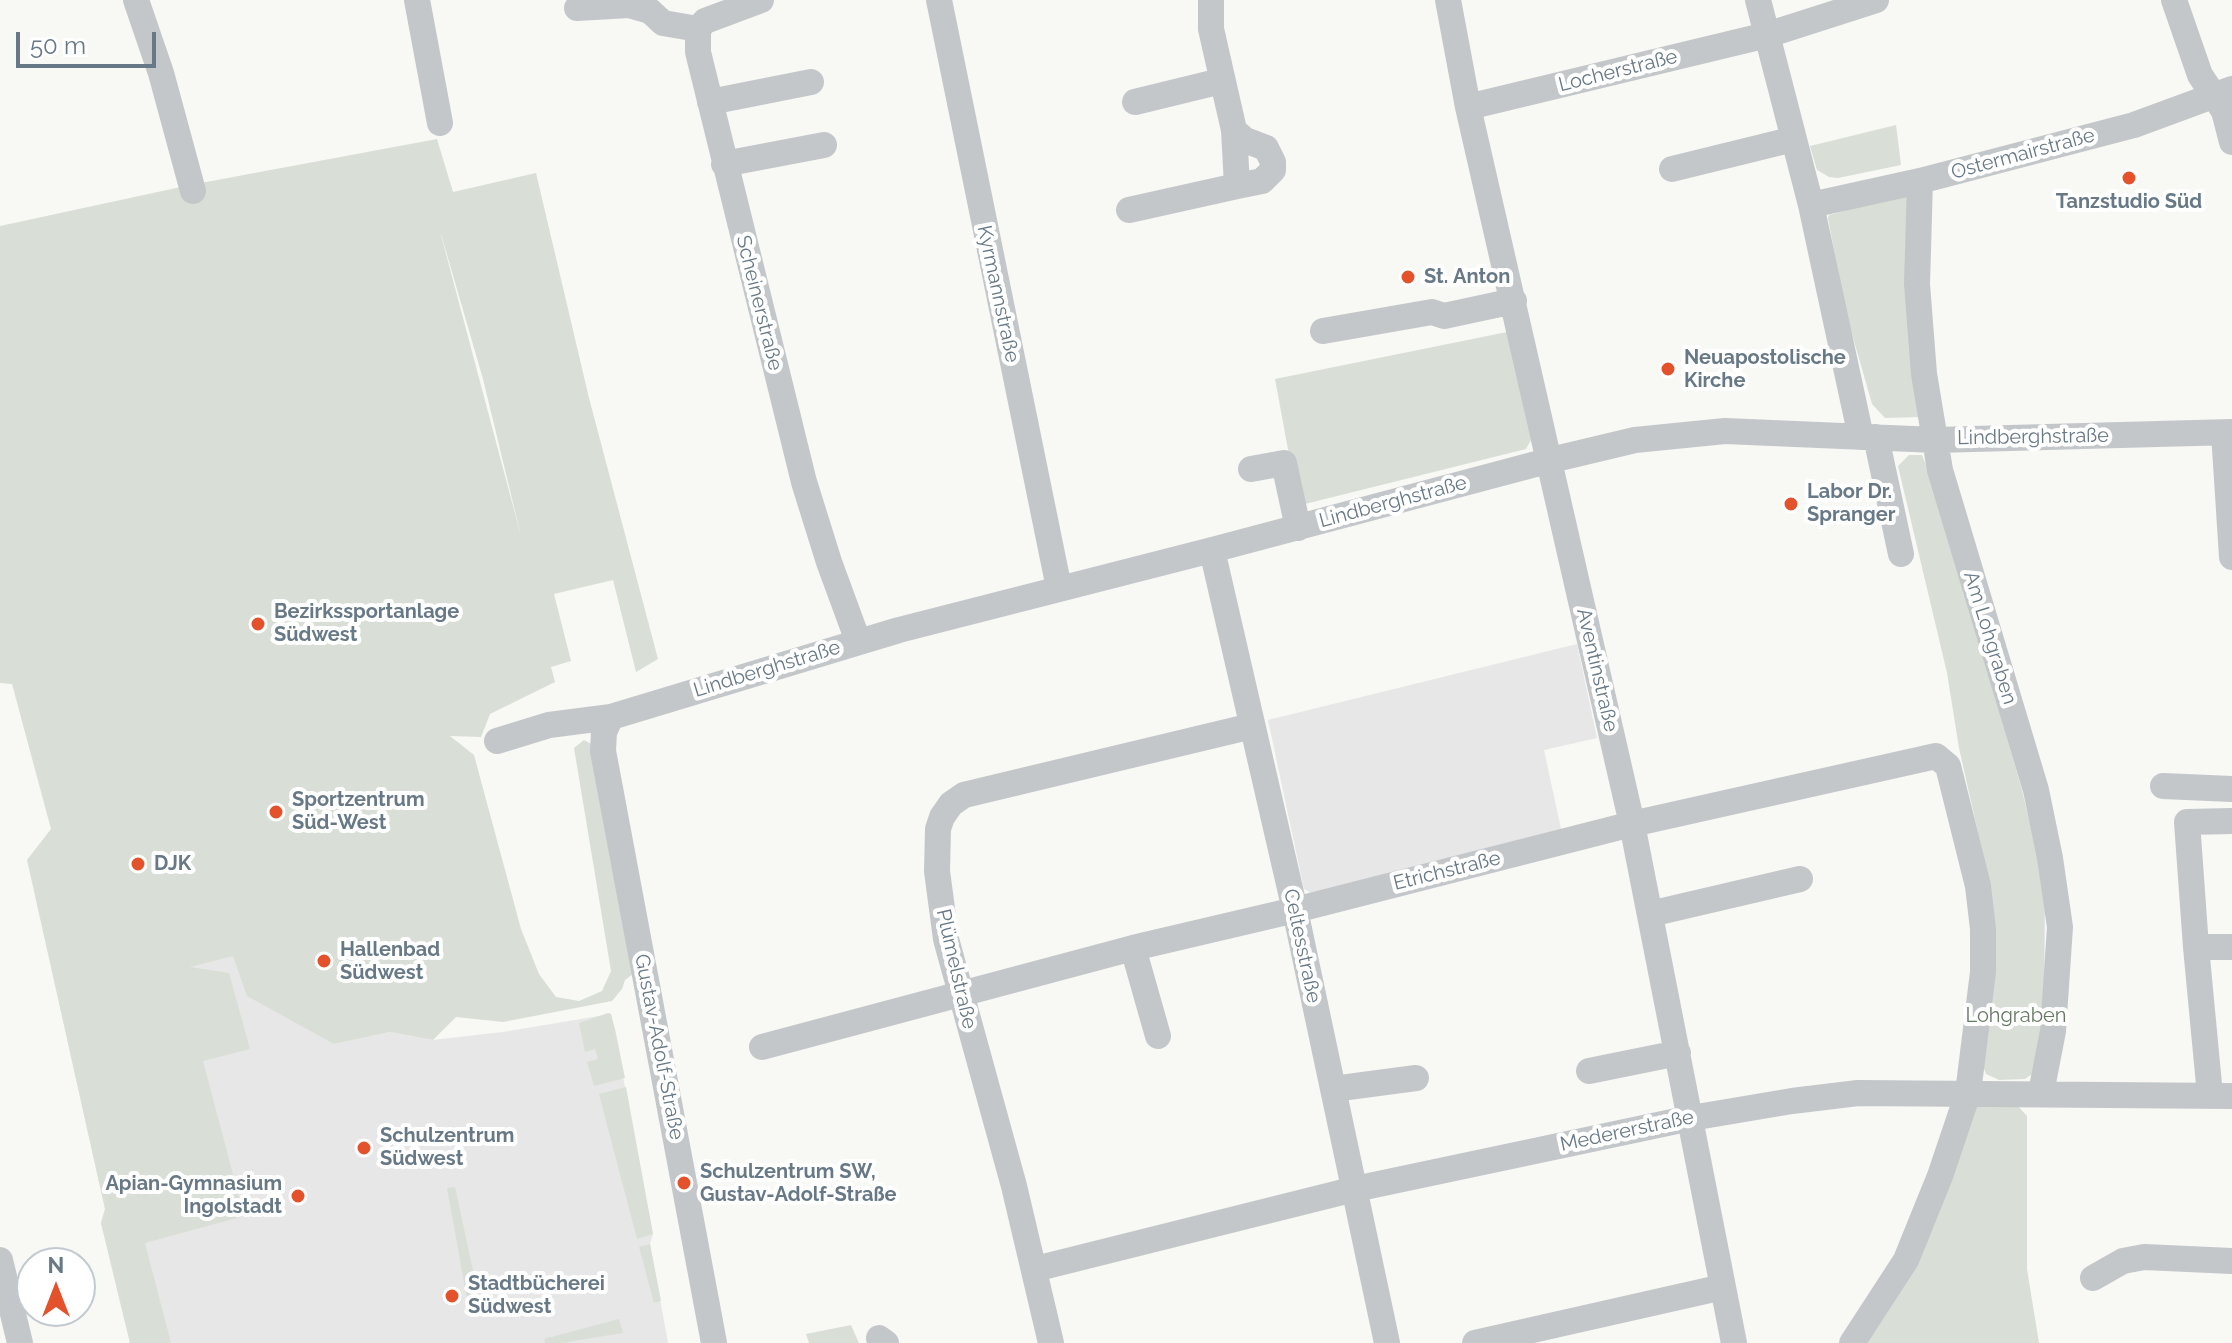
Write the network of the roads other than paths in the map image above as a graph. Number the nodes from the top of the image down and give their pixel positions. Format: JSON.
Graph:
{"nodes":[{"id":1,"x":136,"y":0,"type":"edge"},
{"id":2,"x":417,"y":0,"type":"edge"},
{"id":3,"x":761,"y":0,"type":"edge"},
{"id":4,"x":939,"y":0,"type":"edge"},
{"id":5,"x":1211,"y":0,"type":"edge"},
{"id":6,"x":1448,"y":0,"type":"edge"},
{"id":7,"x":1758,"y":0,"type":"edge"},
{"id":8,"x":1876,"y":0,"type":"edge"},
{"id":9,"x":2174,"y":0,"type":"edge"},
{"id":10,"x":577,"y":8,"type":"dead end"},
{"id":11,"x":698,"y":29,"type":"junction"},
{"id":12,"x":1767,"y":35,"type":"junction"},
{"id":13,"x":1221,"y":81,"type":"junction"},
{"id":14,"x":811,"y":82,"type":"dead end"},
{"id":15,"x":2223,"y":92,"type":"edge"},
{"id":16,"x":710,"y":102,"type":"junction"},
{"id":17,"x":1135,"y":102,"type":"dead end"},
{"id":18,"x":1468,"y":107,"type":"junction"},
{"id":19,"x":440,"y":123,"type":"dead end"},
{"id":20,"x":1234,"y":130,"type":"junction"},
{"id":21,"x":1794,"y":139,"type":"junction"},
{"id":22,"x":2232,"y":142,"type":"edge"},
{"id":23,"x":824,"y":145,"type":"dead end"},
{"id":24,"x":724,"y":164,"type":"junction"},
{"id":25,"x":1672,"y":169,"type":"dead end"},
{"id":26,"x":1920,"y":181,"type":"junction"},
{"id":27,"x":1237,"y":186,"type":"junction"},
{"id":28,"x":193,"y":191,"type":"dead end"},
{"id":29,"x":1811,"y":205,"type":"junction"},
{"id":30,"x":1129,"y":210,"type":"dead end"},
{"id":31,"x":1514,"y":301,"type":"junction"},
{"id":32,"x":1323,"y":331,"type":"dead end"},
{"id":33,"x":2228,"y":432,"type":"edge"},
{"id":34,"x":1868,"y":437,"type":"junction"},
{"id":35,"x":1936,"y":440,"type":"junction"},
{"id":36,"x":1551,"y":460,"type":"junction"},
{"id":37,"x":1251,"y":469,"type":"dead end"},
{"id":38,"x":1298,"y":528,"type":"junction"},
{"id":39,"x":1212,"y":550,"type":"junction"},
{"id":40,"x":1901,"y":554,"type":"dead end"},
{"id":41,"x":2232,"y":557,"type":"edge"},
{"id":42,"x":1059,"y":588,"type":"junction"},
{"id":43,"x":858,"y":641,"type":"junction"},
{"id":44,"x":611,"y":717,"type":"junction"},
{"id":45,"x":1252,"y":726,"type":"junction"},
{"id":46,"x":497,"y":741,"type":"dead end"},
{"id":47,"x":2163,"y":786,"type":"dead end"},
{"id":48,"x":2232,"y":789,"type":"edge"},
{"id":49,"x":2232,"y":821,"type":"edge"},
{"id":50,"x":1632,"y":824,"type":"junction"},
{"id":51,"x":1800,"y":879,"type":"dead end"},
{"id":52,"x":1295,"y":910,"type":"junction"},
{"id":53,"x":1650,"y":914,"type":"junction"},
{"id":54,"x":2196,"y":947,"type":"junction"},
{"id":55,"x":2232,"y":947,"type":"edge"},
{"id":56,"x":1133,"y":948,"type":"junction"},
{"id":57,"x":960,"y":994,"type":"junction"},
{"id":58,"x":1158,"y":1036,"type":"dead end"},
{"id":59,"x":762,"y":1047,"type":"dead end"},
{"id":60,"x":1678,"y":1053,"type":"junction"},
{"id":61,"x":1589,"y":1071,"type":"dead end"},
{"id":62,"x":1416,"y":1078,"type":"dead end"},
{"id":63,"x":1333,"y":1089,"type":"junction"},
{"id":64,"x":1968,"y":1093,"type":"junction"},
{"id":65,"x":2041,"y":1093,"type":"junction"},
{"id":66,"x":2221,"y":1095,"type":"edge"},
{"id":67,"x":1691,"y":1118,"type":"junction"},
{"id":68,"x":1355,"y":1189,"type":"junction"},
{"id":69,"x":0,"y":1260,"type":"edge"},
{"id":70,"x":2232,"y":1261,"type":"edge"},
{"id":71,"x":1035,"y":1269,"type":"junction"},
{"id":72,"x":2093,"y":1278,"type":"dead end"},
{"id":73,"x":1723,"y":1287,"type":"junction"},
{"id":74,"x":20,"y":1343,"type":"edge"},
{"id":75,"x":714,"y":1343,"type":"edge"},
{"id":76,"x":1051,"y":1343,"type":"edge"},
{"id":77,"x":1387,"y":1343,"type":"edge"},
{"id":78,"x":1475,"y":1343,"type":"edge"},
{"id":79,"x":1734,"y":1343,"type":"edge"},
{"id":80,"x":1852,"y":1343,"type":"edge"}],
"edges":[{"from":1,"to":28,"type":"street"},
{"from":2,"to":19,"type":"street"},
{"from":3,"to":11,"type":"street"},
{"from":4,"to":42,"type":"street","name":"Kyrmannstraße"},
{"from":5,"to":13,"type":"street"},
{"from":6,"to":18,"type":"street","name":"Aventinstraße"},
{"from":7,"to":12,"type":"street"},
{"from":8,"to":12,"type":"street"},
{"from":9,"to":15,"type":"street"},
{"from":10,"to":11,"type":"street"},
{"from":11,"to":16,"type":"street","name":"Scheinerstraße"},
{"from":12,"to":18,"type":"street","name":"Locherstraße"},
{"from":12,"to":21,"type":"street"},
{"from":13,"to":17,"type":"street"},
{"from":13,"to":20,"type":"street"},
{"from":14,"to":16,"type":"street"},
{"from":15,"to":22,"type":"street"},
{"from":15,"to":26,"type":"street","name":"Ostermairstraße"},
{"from":16,"to":24,"type":"street","name":"Scheinerstraße"},
{"from":18,"to":31,"type":"street","name":"Aventinstraße"},
{"from":20,"to":27,"type":"street"},
{"from":20,"to":27,"type":"street"},
{"from":21,"to":25,"type":"street"},
{"from":21,"to":29,"type":"street"},
{"from":23,"to":24,"type":"street"},
{"from":24,"to":43,"type":"street","name":"Scheinerstraße"},
{"from":26,"to":29,"type":"street","name":"Ostermairstraße"},
{"from":26,"to":35,"type":"street","name":"Am Lohgraben"},
{"from":27,"to":30,"type":"street"},
{"from":29,"to":34,"type":"street"},
{"from":31,"to":32,"type":"street"},
{"from":31,"to":36,"type":"street","name":"Aventinstraße"},
{"from":33,"to":35,"type":"street","name":"Lindberghstraße"},
{"from":33,"to":41,"type":"street"},
{"from":34,"to":35,"type":"street","name":"Lindberghstraße"},
{"from":34,"to":36,"type":"street","name":"Lindberghstraße"},
{"from":34,"to":40,"type":"street"},
{"from":35,"to":65,"type":"street","name":"Am Lohgraben"},
{"from":36,"to":38,"type":"street","name":"Lindberghstraße"},
{"from":36,"to":50,"type":"street","name":"Aventinstraße"},
{"from":37,"to":38,"type":"street"},
{"from":38,"to":39,"type":"street","name":"Lindberghstraße"},
{"from":39,"to":42,"type":"street","name":"Lindberghstraße"},
{"from":39,"to":45,"type":"street","name":"Celtesstraße"},
{"from":42,"to":43,"type":"street","name":"Lindberghstraße"},
{"from":43,"to":44,"type":"street","name":"Lindberghstraße"},
{"from":44,"to":46,"type":"street","name":"Lindberghstraße"},
{"from":44,"to":75,"type":"street","name":"Gustav-Adolf-Straße"},
{"from":45,"to":52,"type":"street","name":"Celtesstraße"},
{"from":45,"to":57,"type":"street","name":"Plümelstraße"},
{"from":47,"to":48,"type":"street"},
{"from":49,"to":54,"type":"street"},
{"from":50,"to":52,"type":"street","name":"Etrichstraße"},
{"from":50,"to":53,"type":"street","name":"Aventinstraße"},
{"from":50,"to":64,"type":"street","name":"Etrichstraße"},
{"from":51,"to":53,"type":"street"},
{"from":52,"to":56,"type":"street","name":"Etrichstraße"},
{"from":52,"to":63,"type":"street","name":"Celtesstraße"},
{"from":53,"to":60,"type":"street","name":"Aventinstraße"},
{"from":54,"to":55,"type":"street"},
{"from":54,"to":66,"type":"street"},
{"from":56,"to":57,"type":"street","name":"Etrichstraße"},
{"from":56,"to":58,"type":"street"},
{"from":57,"to":59,"type":"street","name":"Etrichstraße"},
{"from":57,"to":71,"type":"street","name":"Plümelstraße"},
{"from":60,"to":61,"type":"street"},
{"from":60,"to":67,"type":"street","name":"Aventinstraße"},
{"from":62,"to":63,"type":"street"},
{"from":63,"to":68,"type":"street","name":"Celtesstraße"},
{"from":64,"to":65,"type":"street","name":"Medererstraße"},
{"from":64,"to":67,"type":"street","name":"Medererstraße"},
{"from":64,"to":80,"type":"street"},
{"from":65,"to":66,"type":"street","name":"Medererstraße"},
{"from":67,"to":68,"type":"street","name":"Medererstraße"},
{"from":67,"to":73,"type":"street","name":"Aventinstraße"},
{"from":68,"to":71,"type":"street","name":"Medererstraße"},
{"from":68,"to":77,"type":"street","name":"Celtesstraße"},
{"from":69,"to":74,"type":"street"},
{"from":70,"to":72,"type":"street"},
{"from":71,"to":76,"type":"street","name":"Plümelstraße"},
{"from":73,"to":78,"type":"street"},
{"from":73,"to":79,"type":"street","name":"Aventinstraße"}]}
